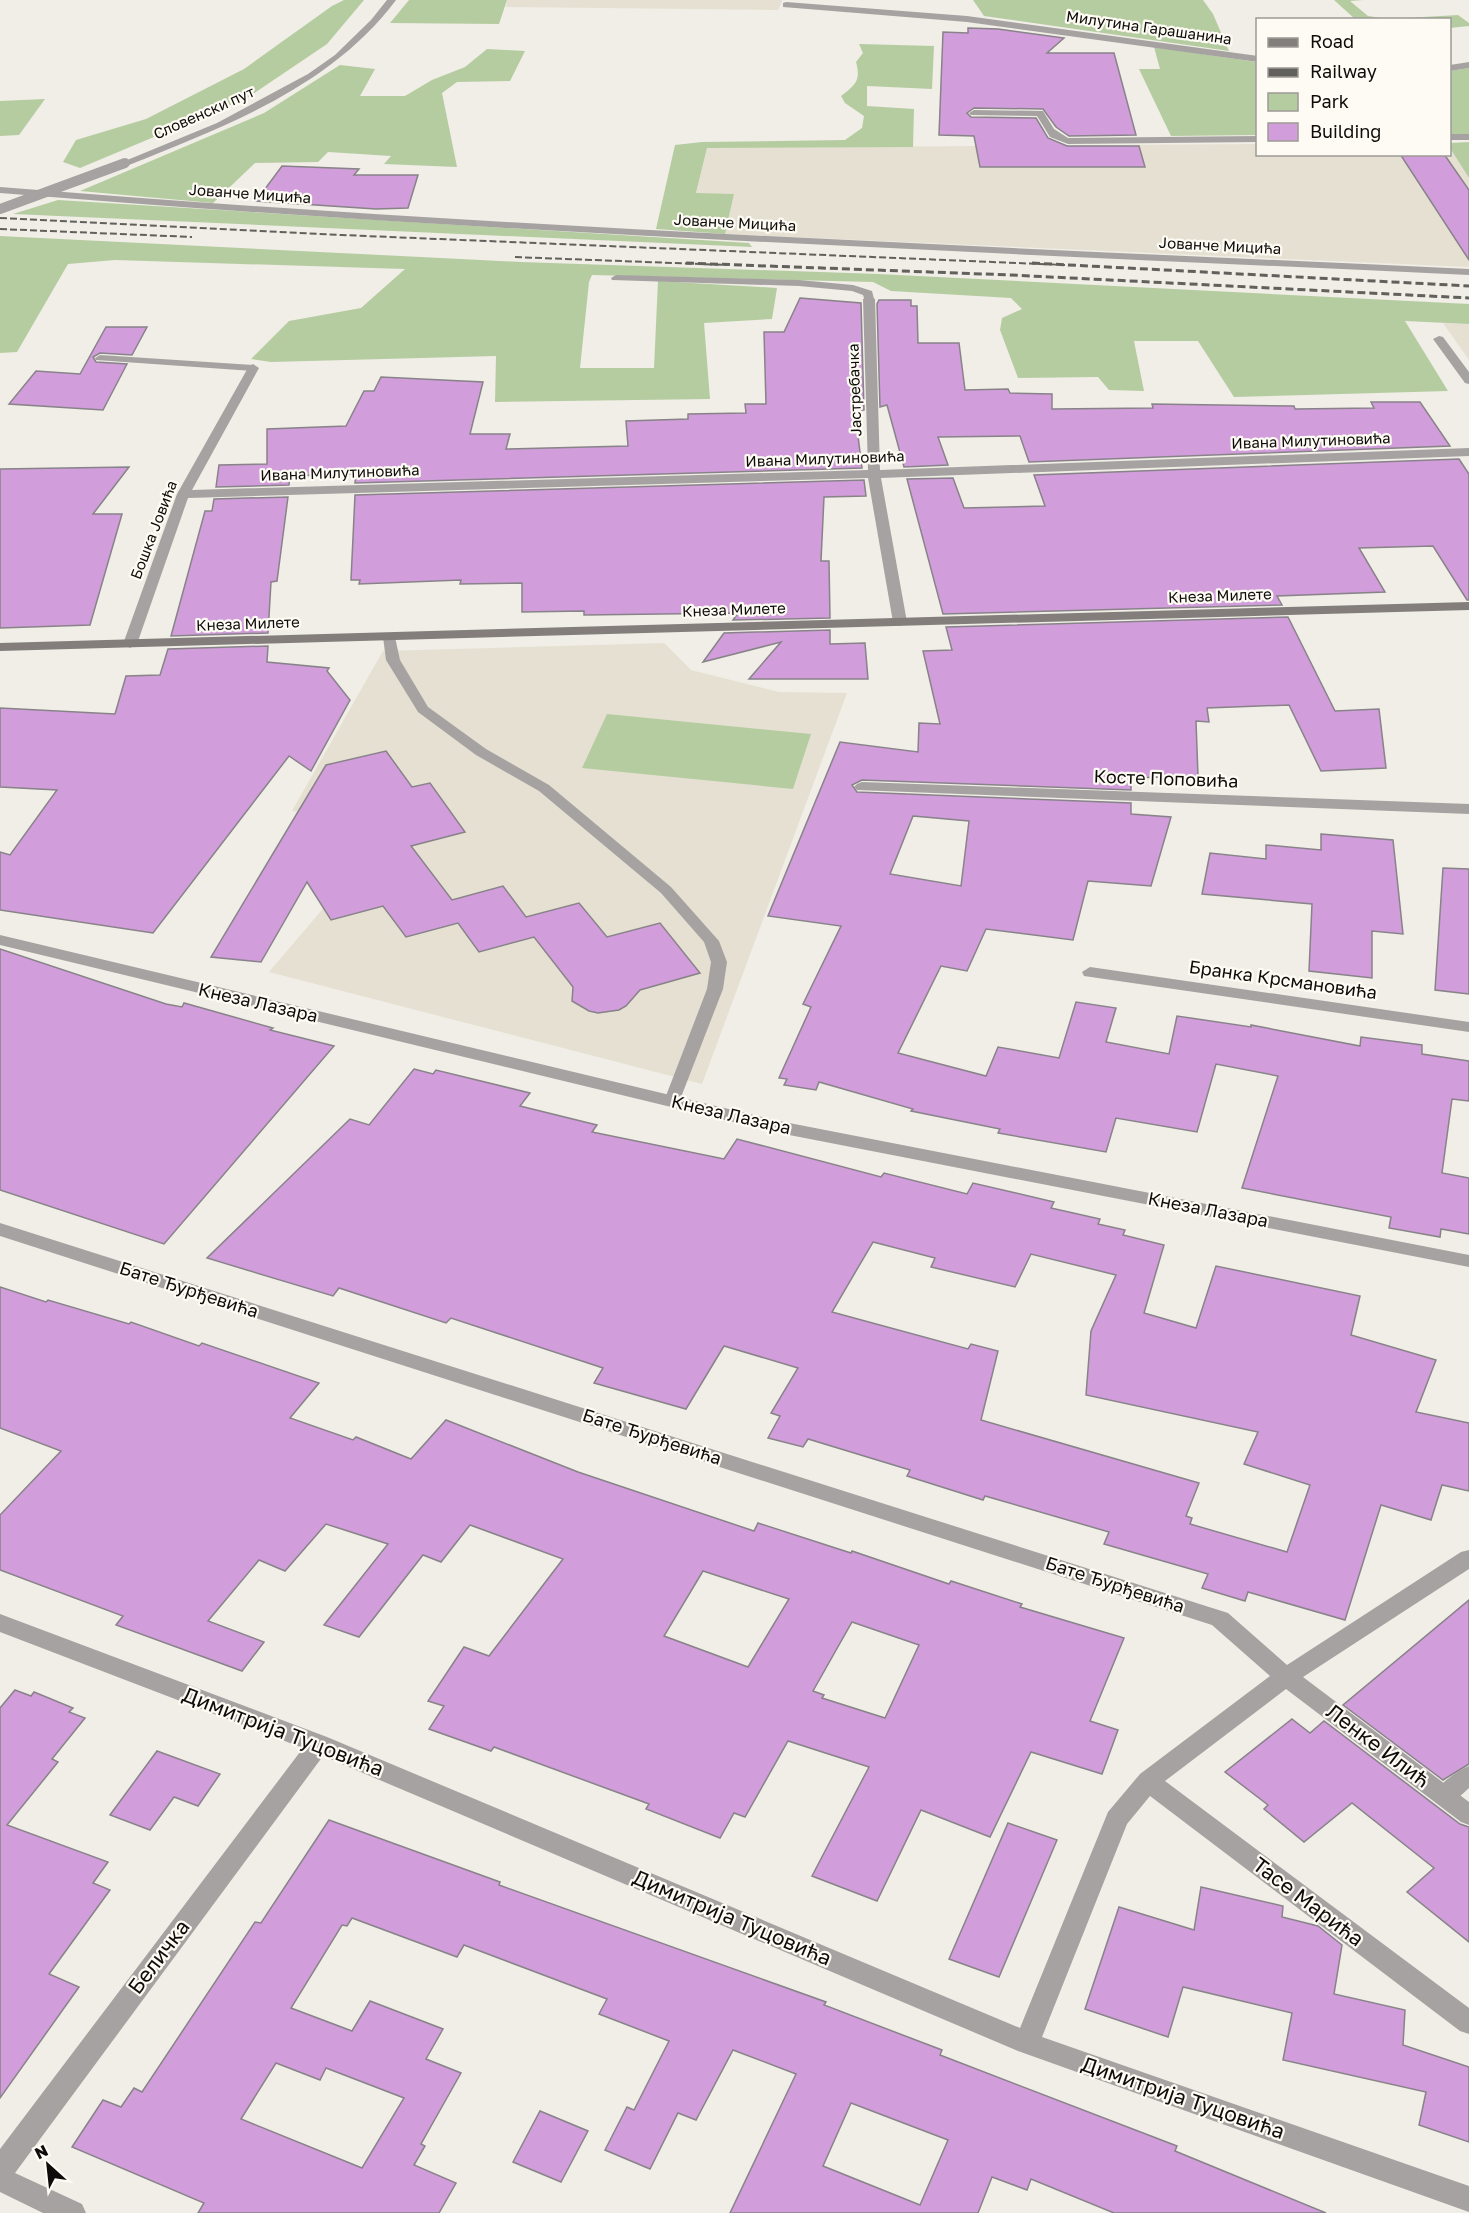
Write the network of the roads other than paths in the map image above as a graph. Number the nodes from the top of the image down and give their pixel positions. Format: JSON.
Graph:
{"nodes":[{"id":1,"x":392,"y":0,"type":"edge"},
{"id":2,"x":786,"y":5,"type":"dead end"},
{"id":3,"x":1256,"y":59,"type":"edge"},
{"id":4,"x":1469,"y":65,"type":"edge"},
{"id":5,"x":1451,"y":68,"type":"edge"},
{"id":6,"x":974,"y":113,"type":"dead end"},
{"id":7,"x":1451,"y":137,"type":"edge"},
{"id":8,"x":1469,"y":137,"type":"edge"},
{"id":9,"x":1256,"y":139,"type":"edge"},
{"id":10,"x":0,"y":190,"type":"edge"},
{"id":11,"x":0,"y":209,"type":"edge"},
{"id":12,"x":1469,"y":272,"type":"edge"},
{"id":13,"x":616,"y":278,"type":"dead end"},
{"id":14,"x":869,"y":299,"type":"joint"},
{"id":15,"x":1439,"y":339,"type":"dead end"},
{"id":16,"x":100,"y":358,"type":"dead end"},
{"id":17,"x":253,"y":368,"type":"joint"},
{"id":18,"x":1469,"y":380,"type":"edge"},
{"id":19,"x":1469,"y":452,"type":"edge"},
{"id":20,"x":874,"y":474,"type":"junction"},
{"id":21,"x":183,"y":494,"type":"junction"},
{"id":22,"x":1469,"y":606,"type":"edge"},
{"id":23,"x":900,"y":622,"type":"junction"},
{"id":24,"x":389,"y":637,"type":"junction"},
{"id":25,"x":130,"y":644,"type":"junction"},
{"id":26,"x":0,"y":647,"type":"edge"},
{"id":27,"x":862,"y":787,"type":"dead end"},
{"id":28,"x":1469,"y":809,"type":"edge"},
{"id":29,"x":0,"y":940,"type":"edge"},
{"id":30,"x":1090,"y":972,"type":"dead end"},
{"id":31,"x":1469,"y":1027,"type":"edge"},
{"id":32,"x":672,"y":1101,"type":"junction"},
{"id":33,"x":0,"y":1229,"type":"edge"},
{"id":34,"x":1469,"y":1261,"type":"edge"},
{"id":35,"x":1469,"y":1558,"type":"edge"},
{"id":36,"x":0,"y":1623,"type":"edge"},
{"id":37,"x":1286,"y":1677,"type":"junction"},
{"id":38,"x":319,"y":1744,"type":"junction"},
{"id":39,"x":1469,"y":1774,"type":"edge"},
{"id":40,"x":1148,"y":1782,"type":"junction"},
{"id":41,"x":1444,"y":1796,"type":"junction"},
{"id":42,"x":1469,"y":1815,"type":"edge"},
{"id":43,"x":1469,"y":2023,"type":"edge"},
{"id":44,"x":1027,"y":2043,"type":"junction"},
{"id":45,"x":0,"y":2171,"type":"edge"},
{"id":46,"x":0,"y":2179,"type":"edge"},
{"id":47,"x":1469,"y":2199,"type":"edge"},
{"id":48,"x":72,"y":2213,"type":"edge"}],
"edges":[{"from":1,"to":11,"type":"street","name":"Словенски пут","bridge":true},
{"from":2,"to":3,"type":"street","name":"Милутина Гарашанина"},
{"from":4,"to":5,"type":"street"},
{"from":6,"to":9,"type":"street"},
{"from":7,"to":8,"type":"street"},
{"from":10,"to":12,"type":"street","name":"Јованче Мицића"},
{"from":13,"to":14,"type":"lane"},
{"from":14,"to":20,"type":"street","name":"Јастребачка"},
{"from":15,"to":18,"type":"street"},
{"from":16,"to":17,"type":"lane"},
{"from":17,"to":21,"type":"street","name":"Бошка Јовића"},
{"from":19,"to":20,"type":"street","name":"Ивана Милутиновића"},
{"from":20,"to":21,"type":"street","name":"Ивана Милутиновића"},
{"from":20,"to":23,"type":"street","name":"Јастребачка"},
{"from":21,"to":25,"type":"street","name":"Бошка Јовића"},
{"from":22,"to":23,"type":"main road","name":"Кнеза Милете"},
{"from":23,"to":24,"type":"main road","name":"Кнеза Милете"},
{"from":24,"to":25,"type":"main road","name":"Кнеза Милете"},
{"from":24,"to":32,"type":"lane"},
{"from":25,"to":26,"type":"main road","name":"Кнеза Милете"},
{"from":27,"to":28,"type":"street","name":"Косте Поповића"},
{"from":29,"to":32,"type":"street","name":"Кнеза Лазара"},
{"from":30,"to":31,"type":"street","name":"Бранка Крсмановића"},
{"from":32,"to":34,"type":"street","name":"Кнеза Лазара"},
{"from":33,"to":37,"type":"street","name":"Бате Ђурђевића"},
{"from":35,"to":37,"type":"street"},
{"from":36,"to":38,"type":"street","name":"Димитрија Туцовића"},
{"from":37,"to":40,"type":"street"},
{"from":37,"to":41,"type":"street","name":"Ленке Илић"},
{"from":38,"to":44,"type":"street","name":"Димитрија Туцовића"},
{"from":38,"to":45,"type":"street","name":"Беличка"},
{"from":39,"to":41,"type":"lane"},
{"from":40,"to":43,"type":"street","name":"Тасе Марића"},
{"from":40,"to":44,"type":"street"},
{"from":41,"to":42,"type":"street","name":"Ленке Илић"},
{"from":44,"to":47,"type":"street","name":"Димитрија Туцовића"},
{"from":46,"to":48,"type":"street"}]}
